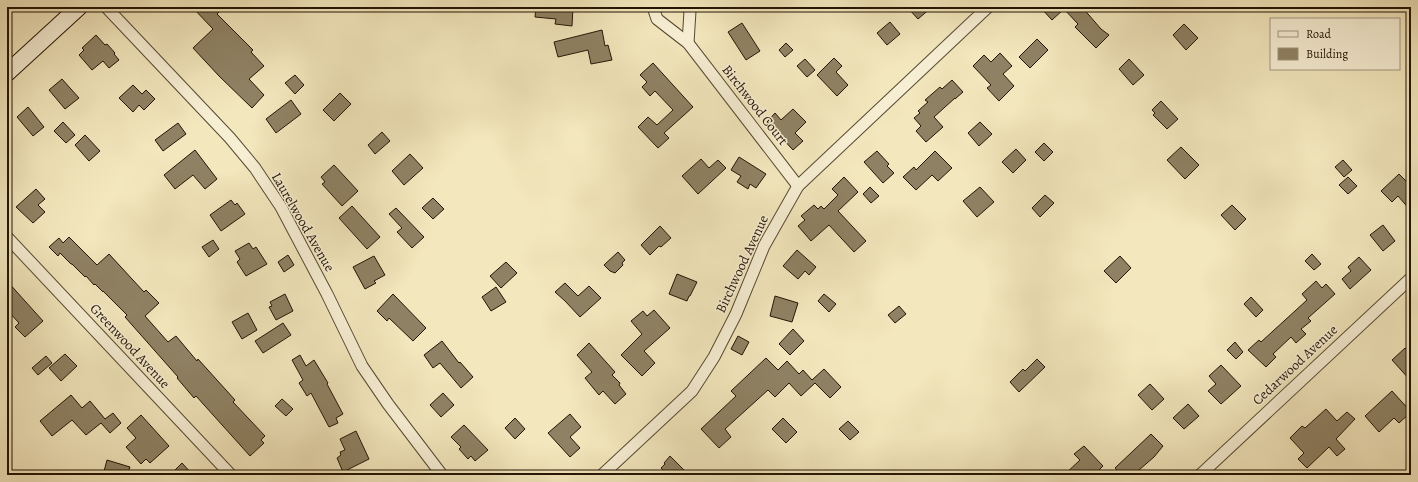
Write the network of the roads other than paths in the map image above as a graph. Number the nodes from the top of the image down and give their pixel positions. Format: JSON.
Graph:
{"nodes":[{"id":1,"x":79,"y":7,"type":"edge"},
{"id":2,"x":106,"y":7,"type":"edge"},
{"id":3,"x":654,"y":7,"type":"edge"},
{"id":4,"x":687,"y":7,"type":"edge"},
{"id":5,"x":988,"y":7,"type":"edge"},
{"id":6,"x":688,"y":43,"type":"junction"},
{"id":7,"x":7,"y":73,"type":"edge"},
{"id":8,"x":798,"y":186,"type":"junction"},
{"id":9,"x":7,"y":237,"type":"edge"},
{"id":10,"x":1411,"y":278,"type":"edge"},
{"id":11,"x":230,"y":475,"type":"edge"},
{"id":12,"x":442,"y":475,"type":"edge"},
{"id":13,"x":602,"y":475,"type":"edge"},
{"id":14,"x":1200,"y":475,"type":"edge"}],
"edges":[{"from":1,"to":7,"type":"street"},
{"from":2,"to":12,"type":"street","name":"Laurelwood Avenue"},
{"from":3,"to":6,"type":"street","name":"Birchwood Court"},
{"from":4,"to":6,"type":"street"},
{"from":5,"to":8,"type":"street","name":"Birchwood Avenue"},
{"from":6,"to":8,"type":"street","name":"Birchwood Court"},
{"from":8,"to":13,"type":"street","name":"Birchwood Avenue"},
{"from":9,"to":11,"type":"street","name":"Greenwood Avenue"},
{"from":10,"to":14,"type":"street","name":"Cedarwood Avenue"}]}
